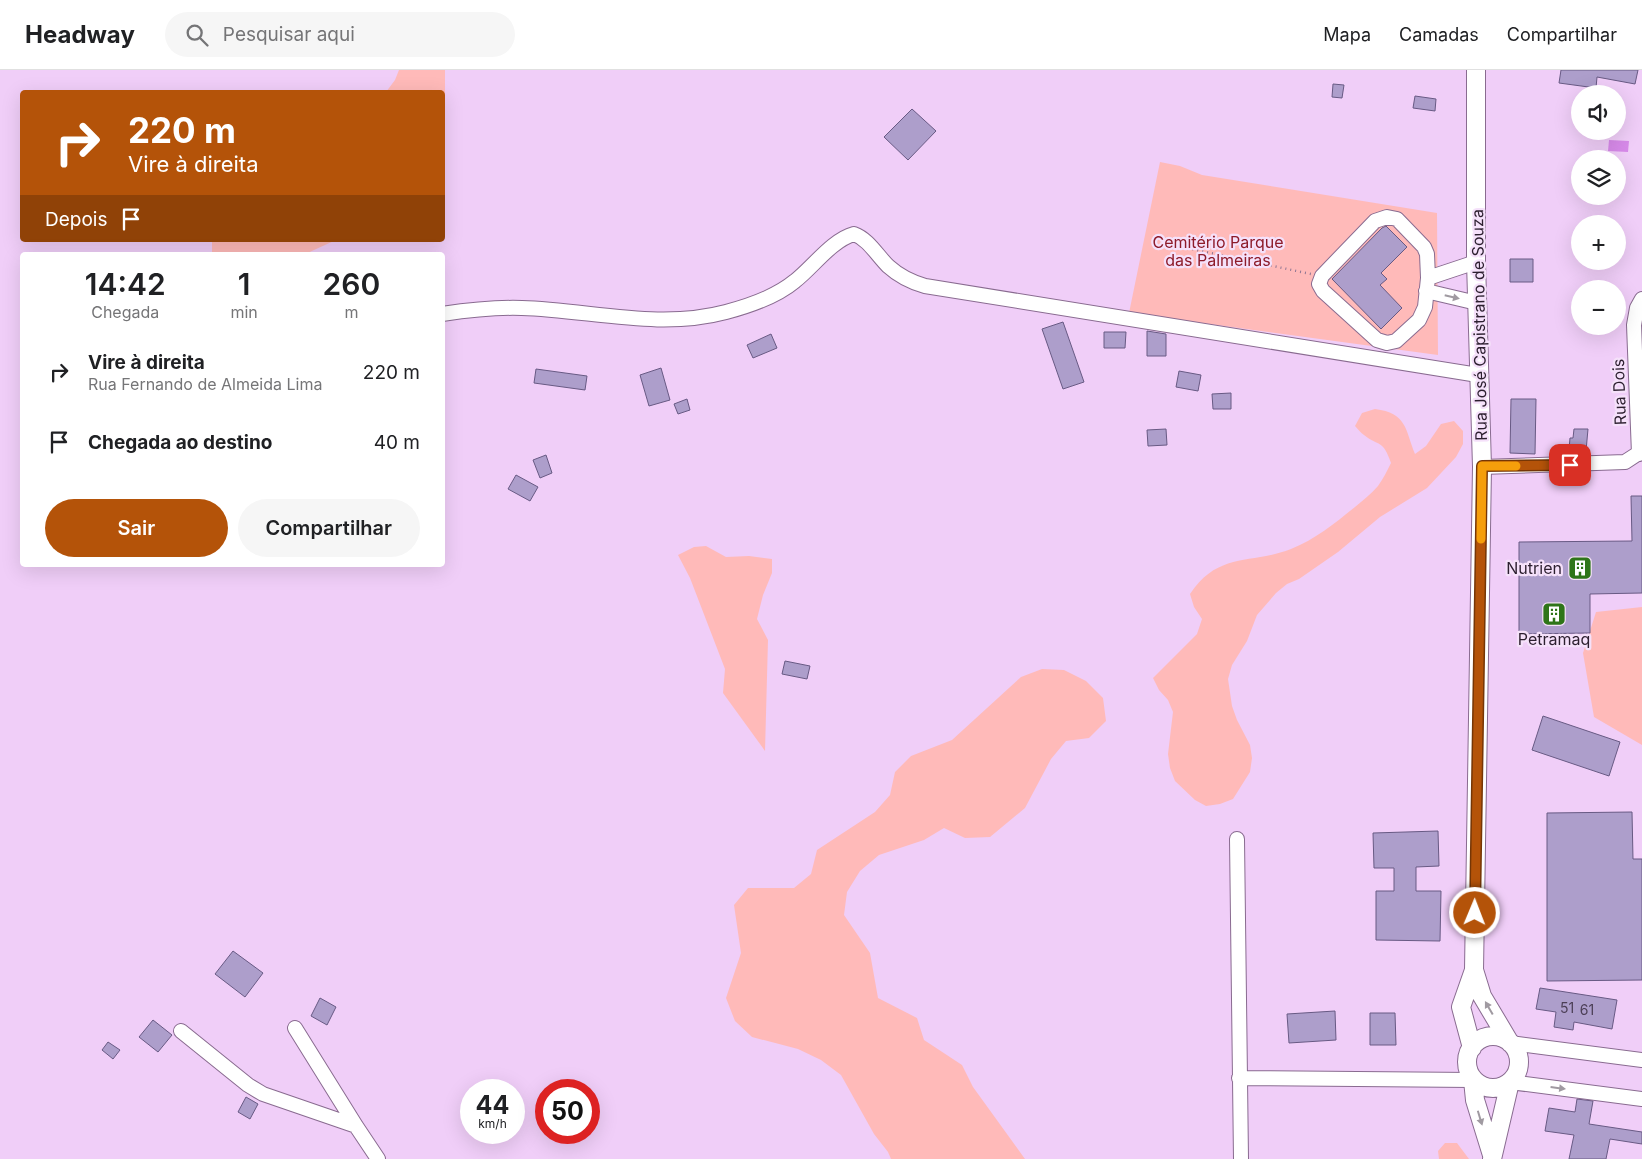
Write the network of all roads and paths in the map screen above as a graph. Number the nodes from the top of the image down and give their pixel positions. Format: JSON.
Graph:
{"nodes":[{"id":1,"x":1476,"y":70,"type":"edge"},
{"id":2,"x":1163,"y":244,"type":"dead end"},
{"id":3,"x":1476,"y":262,"type":"junction"},
{"id":4,"x":1322,"y":276,"type":"junction"},
{"id":5,"x":1427,"y":284,"type":"junction"},
{"id":6,"x":1642,"y":299,"type":"edge"},
{"id":7,"x":1477,"y":303,"type":"junction"},
{"id":8,"x":445,"y":314,"type":"edge"},
{"id":9,"x":1478,"y":375,"type":"junction"},
{"id":10,"x":1641,"y":452,"type":"edge"},
{"id":11,"x":1482,"y":466,"type":"junction"},
{"id":12,"x":1237,"y":839,"type":"dead end"},
{"id":13,"x":1474,"y":970,"type":"junction"},
{"id":14,"x":295,"y":1028,"type":"dead end"},
{"id":15,"x":181,"y":1031,"type":"dead end"},
{"id":16,"x":1510,"y":1043,"type":"junction"},
{"id":17,"x":1472,"y":1048,"type":"junction"},
{"id":18,"x":1642,"y":1060,"type":"edge"},
{"id":19,"x":1239,"y":1078,"type":"junction"},
{"id":20,"x":1474,"y":1080,"type":"junction"},
{"id":21,"x":1510,"y":1082,"type":"junction"},
{"id":22,"x":1642,"y":1099,"type":"edge"},
{"id":23,"x":356,"y":1126,"type":"junction"},
{"id":24,"x":1492,"y":1157,"type":"edge"},
{"id":25,"x":378,"y":1159,"type":"edge"},
{"id":26,"x":1240,"y":1159,"type":"edge"}],
"edges":[{"from":1,"to":3,"type":"main road","name":"Rua José Capistrano de Souza"},
{"from":2,"to":4,"type":"path"},
{"from":3,"to":5,"type":"street"},
{"from":3,"to":7,"type":"main road","name":"Rua José Capistrano de Souza"},
{"from":4,"to":5,"type":"street"},
{"from":4,"to":5,"type":"street"},
{"from":5,"to":7,"type":"street","one_way":true},
{"from":6,"to":10,"type":"street","name":"Rua Dois"},
{"from":7,"to":9,"type":"main road","name":"Rua José Capistrano de Souza"},
{"from":8,"to":9,"type":"street"},
{"from":9,"to":11,"type":"main road","name":"Rua José Capistrano de Souza"},
{"from":10,"to":11,"type":"street"},
{"from":11,"to":13,"type":"main road","name":"Rua José Capistrano de Souza"},
{"from":12,"to":19,"type":"street"},
{"from":16,"to":13,"type":"main road","name":"Rua José Capistrano de Souza","one_way":true},
{"from":13,"to":17,"type":"main road","name":"Rua José Capistrano de Souza"},
{"from":14,"to":23,"type":"street"},
{"from":15,"to":23,"type":"street"},
{"from":16,"to":17,"type":"main road"},
{"from":16,"to":18,"type":"street"},
{"from":16,"to":21,"type":"main road"},
{"from":17,"to":20,"type":"main road"},
{"from":19,"to":20,"type":"street"},
{"from":19,"to":26,"type":"street"},
{"from":20,"to":21,"type":"main road"},
{"from":20,"to":24,"type":"main road","one_way":true},
{"from":21,"to":22,"type":"street","one_way":true},
{"from":21,"to":24,"type":"main road"},
{"from":23,"to":25,"type":"street"}]}
